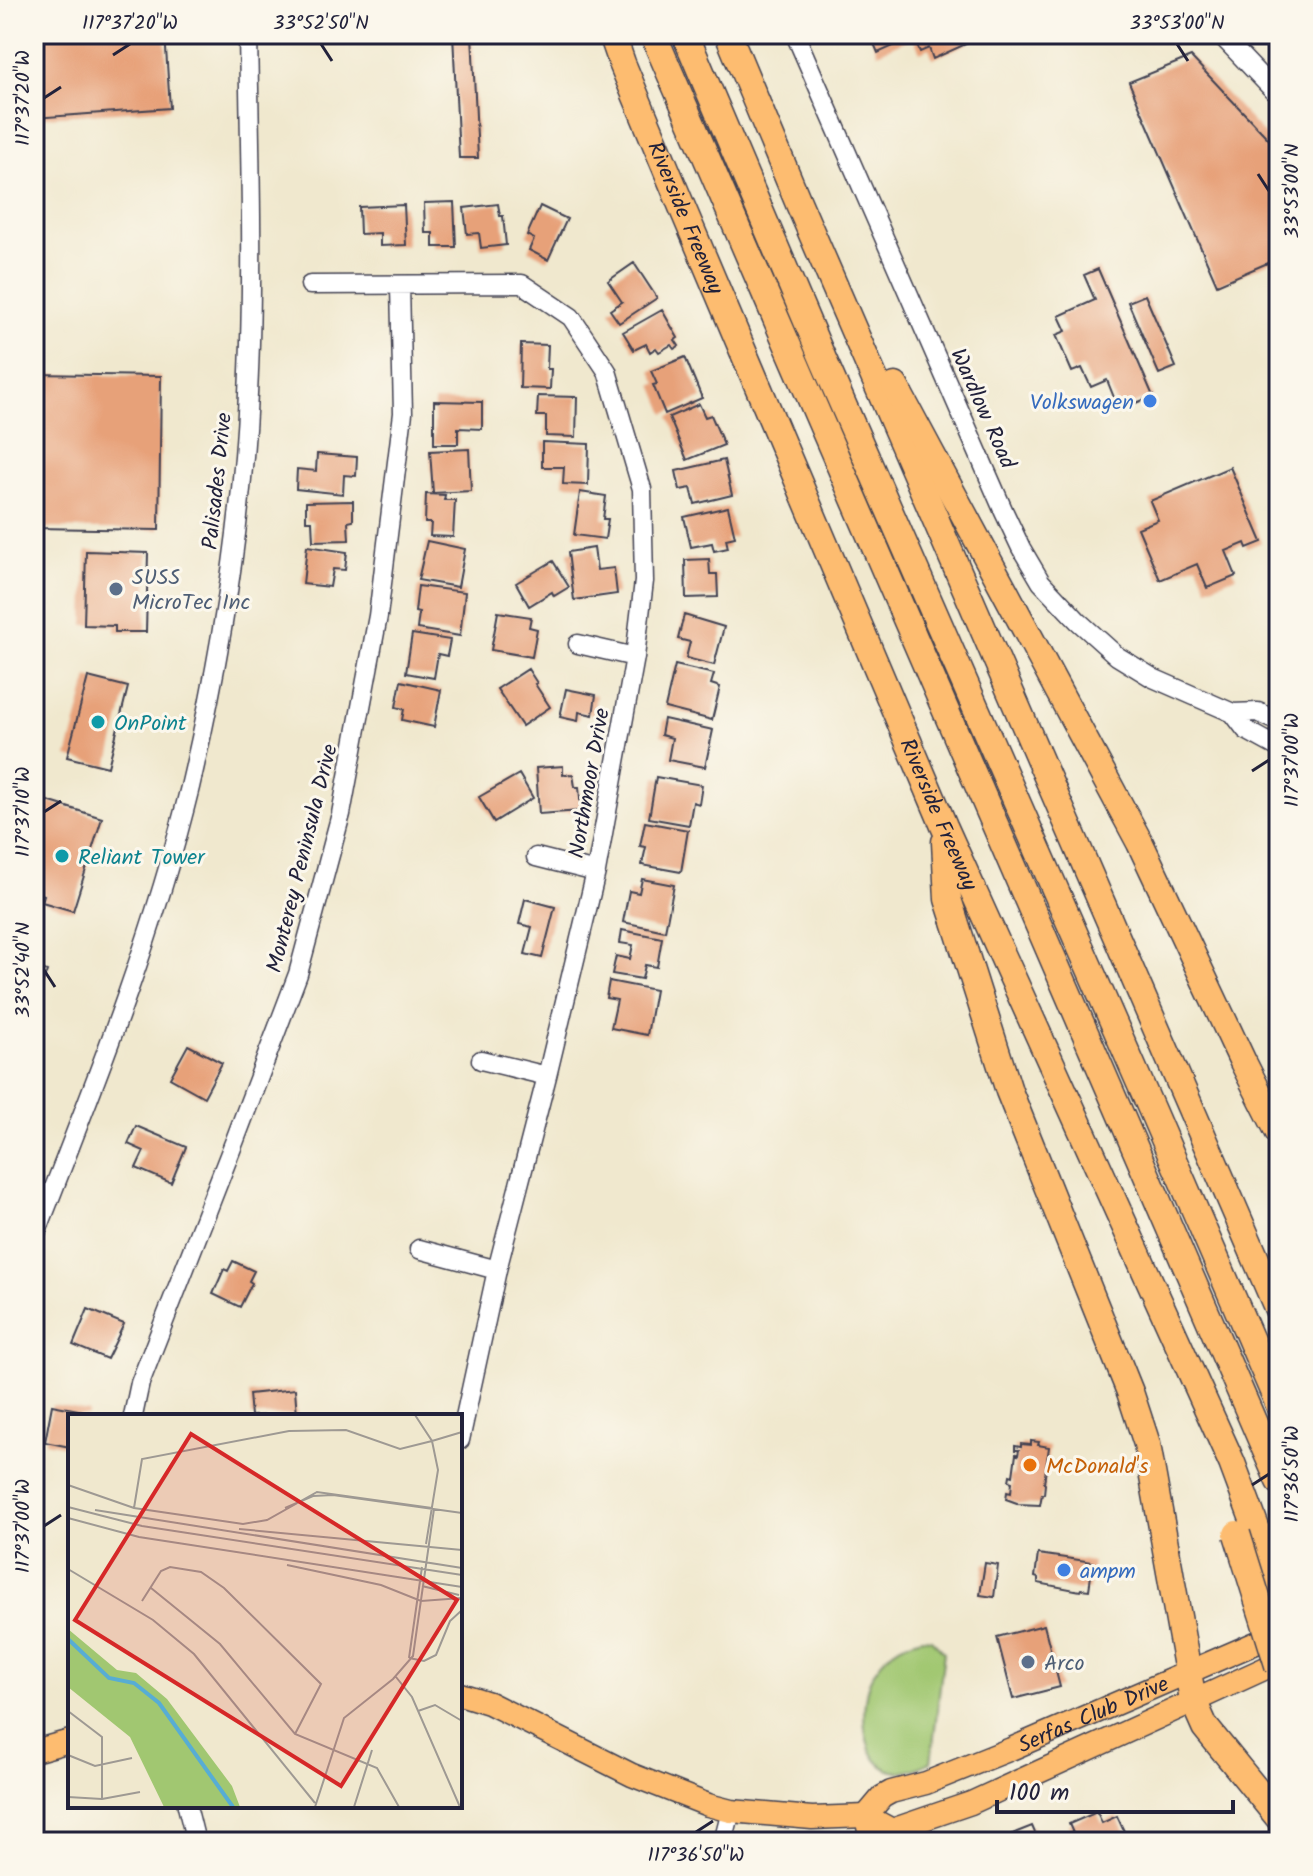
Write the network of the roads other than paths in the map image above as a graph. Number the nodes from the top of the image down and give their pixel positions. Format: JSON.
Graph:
{"nodes":[{"id":1,"x":248,"y":34,"type":"edge"},
{"id":2,"x":612,"y":34,"type":"edge"},
{"id":3,"x":653,"y":34,"type":"edge"},
{"id":4,"x":685,"y":34,"type":"edge"},
{"id":5,"x":728,"y":34,"type":"edge"},
{"id":6,"x":795,"y":34,"type":"edge"},
{"id":7,"x":1220,"y":34,"type":"edge"},
{"id":8,"x":1279,"y":96,"type":"edge"},
{"id":9,"x":799,"y":204,"type":"junction"},
{"id":10,"x":310,"y":285,"type":"dead end"},
{"id":11,"x":400,"y":286,"type":"junction"},
{"id":12,"x":578,"y":644,"type":"dead end"},
{"id":13,"x":635,"y":657,"type":"junction"},
{"id":14,"x":1233,"y":713,"type":"junction"},
{"id":15,"x":1279,"y":722,"type":"edge"},
{"id":16,"x":1279,"y":748,"type":"edge"},
{"id":17,"x":944,"y":826,"type":"junction"},
{"id":18,"x":536,"y":857,"type":"dead end"},
{"id":19,"x":596,"y":872,"type":"junction"},
{"id":20,"x":481,"y":1060,"type":"dead end"},
{"id":21,"x":547,"y":1076,"type":"junction"},
{"id":22,"x":1279,"y":1133,"type":"edge"},
{"id":23,"x":34,"y":1239,"type":"edge"},
{"id":24,"x":419,"y":1249,"type":"dead end"},
{"id":25,"x":497,"y":1270,"type":"junction"},
{"id":26,"x":1279,"y":1312,"type":"edge"},
{"id":27,"x":1279,"y":1405,"type":"edge"},
{"id":28,"x":133,"y":1414,"type":"edge"},
{"id":29,"x":462,"y":1431,"type":"edge"},
{"id":30,"x":1232,"y":1463,"type":"junction"},
{"id":31,"x":1279,"y":1481,"type":"edge"},
{"id":32,"x":1279,"y":1589,"type":"edge"},
{"id":33,"x":1279,"y":1633,"type":"edge"},
{"id":34,"x":1279,"y":1665,"type":"edge"},
{"id":35,"x":1188,"y":1672,"type":"junction"},
{"id":36,"x":462,"y":1695,"type":"edge"},
{"id":37,"x":1193,"y":1700,"type":"junction"},
{"id":38,"x":68,"y":1742,"type":"edge"},
{"id":39,"x":34,"y":1751,"type":"edge"},
{"id":40,"x":188,"y":1808,"type":"edge"},
{"id":41,"x":731,"y":1811,"type":"junction"},
{"id":42,"x":866,"y":1816,"type":"junction"},
{"id":43,"x":1279,"y":1818,"type":"edge"},
{"id":44,"x":196,"y":1842,"type":"edge"},
{"id":45,"x":723,"y":1842,"type":"edge"},
{"id":46,"x":871,"y":1842,"type":"edge"}],
"edges":[{"from":1,"to":23,"type":"street","name":"Palisades Drive"},
{"from":2,"to":17,"type":"highway","name":"Riverside Freeway"},
{"from":3,"to":31,"type":"highway"},
{"from":4,"to":27,"type":"highway"},
{"from":5,"to":9,"type":"highway"},
{"from":6,"to":14,"type":"street","name":"Wardlow Road"},
{"from":7,"to":8,"type":"street"},
{"from":9,"to":22,"type":"highway"},
{"from":9,"to":26,"type":"highway"},
{"from":10,"to":11,"type":"street","name":"Northmoor Drive"},
{"from":11,"to":13,"type":"street","name":"Northmoor Drive"},
{"from":11,"to":28,"type":"street","name":"Monterey Peninsula Drive"},
{"from":12,"to":13,"type":"street"},
{"from":13,"to":19,"type":"street","name":"Northmoor Drive"},
{"from":14,"to":15,"type":"street","name":"Wardlow Road"},
{"from":14,"to":16,"type":"street","name":"Wardlow Road"},
{"from":17,"to":30,"type":"highway","name":"Riverside Freeway"},
{"from":17,"to":35,"type":"highway"},
{"from":18,"to":19,"type":"street"},
{"from":19,"to":21,"type":"street","name":"Northmoor Drive"},
{"from":20,"to":21,"type":"street"},
{"from":21,"to":25,"type":"street","name":"Northmoor Drive"},
{"from":24,"to":25,"type":"street"},
{"from":25,"to":29,"type":"street","name":"Northmoor Drive"},
{"from":30,"to":32,"type":"highway","name":"Riverside Freeway"},
{"from":30,"to":34,"type":"highway","bridge":true},
{"from":33,"to":35,"type":"main road","name":"Serfas Club Drive"},
{"from":34,"to":37,"type":"main road","name":"Serfas Club Drive"},
{"from":35,"to":37,"type":"highway"},
{"from":35,"to":42,"type":"main road","name":"Serfas Club Drive"},
{"from":36,"to":41,"type":"main road","name":"Serfas Club Drive"},
{"from":37,"to":42,"type":"main road","name":"Serfas Club Drive"},
{"from":37,"to":43,"type":"highway"},
{"from":38,"to":39,"type":"main road"},
{"from":40,"to":44,"type":"street"},
{"from":41,"to":42,"type":"main road","name":"Serfas Club Drive"},
{"from":41,"to":45,"type":"street"},
{"from":42,"to":46,"type":"main road"}]}
